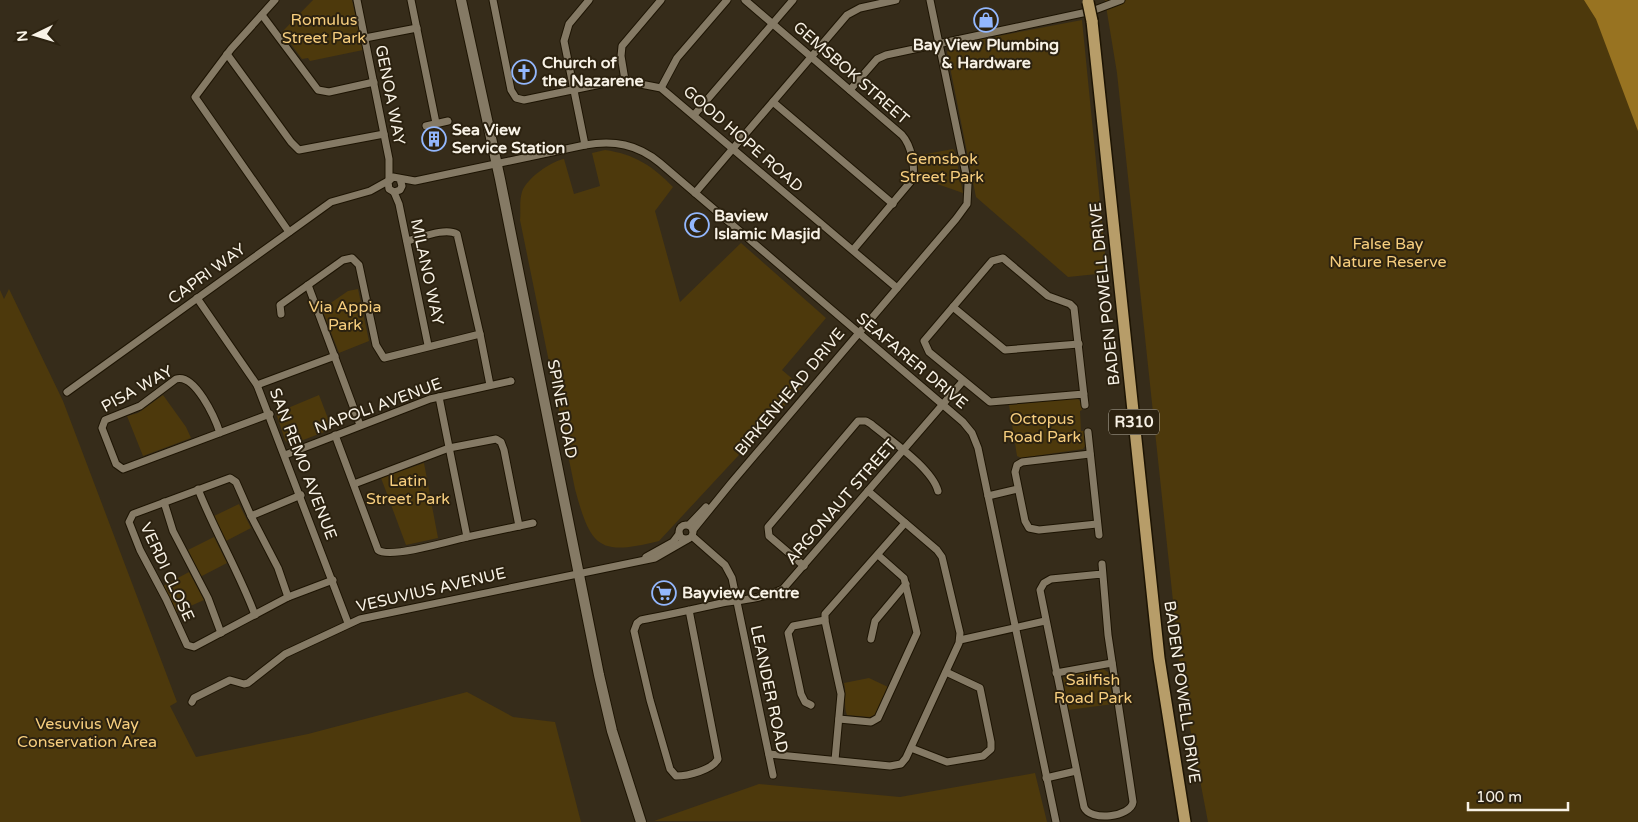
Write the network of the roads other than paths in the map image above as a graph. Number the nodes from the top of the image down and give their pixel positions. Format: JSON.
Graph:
{"nodes":[{"id":1,"x":275,"y":0,"type":"edge"},
{"id":2,"x":357,"y":0,"type":"edge"},
{"id":3,"x":411,"y":0,"type":"edge"},
{"id":4,"x":461,"y":0,"type":"edge"},
{"id":5,"x":493,"y":0,"type":"edge"},
{"id":6,"x":589,"y":0,"type":"edge"},
{"id":7,"x":661,"y":0,"type":"edge"},
{"id":8,"x":727,"y":0,"type":"edge"},
{"id":9,"x":745,"y":0,"type":"edge"},
{"id":10,"x":793,"y":0,"type":"edge"},
{"id":11,"x":896,"y":0,"type":"edge"},
{"id":12,"x":930,"y":0,"type":"edge"},
{"id":13,"x":1121,"y":0,"type":"edge"},
{"id":14,"x":1088,"y":1,"type":"edge"},
{"id":15,"x":262,"y":15,"type":"junction"},
{"id":16,"x":772,"y":24,"type":"junction"},
{"id":17,"x":417,"y":28,"type":"junction"},
{"id":18,"x":365,"y":38,"type":"junction"},
{"id":19,"x":940,"y":43,"type":"junction"},
{"id":20,"x":227,"y":54,"type":"junction"},
{"id":21,"x":811,"y":57,"type":"junction"},
{"id":22,"x":625,"y":80,"type":"junction"},
{"id":23,"x":374,"y":82,"type":"junction"},
{"id":24,"x":661,"y":88,"type":"junction"},
{"id":25,"x":574,"y":89,"type":"junction"},
{"id":26,"x":850,"y":90,"type":"junction"},
{"id":27,"x":773,"y":102,"type":"junction"},
{"id":28,"x":694,"y":115,"type":"junction"},
{"id":29,"x":448,"y":121,"type":"dead end"},
{"id":30,"x":436,"y":124,"type":"junction"},
{"id":31,"x":426,"y":126,"type":"dead end"},
{"id":32,"x":384,"y":134,"type":"junction"},
{"id":33,"x":585,"y":145,"type":"junction"},
{"id":34,"x":733,"y":149,"type":"junction"},
{"id":35,"x":497,"y":164,"type":"junction"},
{"id":36,"x":390,"y":165,"type":"junction"},
{"id":37,"x":399,"y":178,"type":"junction"},
{"id":38,"x":389,"y":180,"type":"junction"},
{"id":39,"x":415,"y":181,"type":"junction"},
{"id":40,"x":396,"y":190,"type":"junction"},
{"id":41,"x":370,"y":191,"type":"junction"},
{"id":42,"x":695,"y":193,"type":"junction"},
{"id":43,"x":893,"y":204,"type":"junction"},
{"id":44,"x":289,"y":232,"type":"junction"},
{"id":45,"x":407,"y":240,"type":"junction"},
{"id":46,"x":853,"y":250,"type":"junction"},
{"id":47,"x":308,"y":286,"type":"junction"},
{"id":48,"x":898,"y":288,"type":"junction"},
{"id":49,"x":197,"y":298,"type":"junction"},
{"id":50,"x":953,"y":307,"type":"junction"},
{"id":51,"x":281,"y":314,"type":"dead end"},
{"id":52,"x":858,"y":333,"type":"junction"},
{"id":53,"x":480,"y":334,"type":"junction"},
{"id":54,"x":1079,"y":344,"type":"junction"},
{"id":55,"x":428,"y":345,"type":"junction"},
{"id":56,"x":335,"y":356,"type":"junction"},
{"id":57,"x":511,"y":381,"type":"dead end"},
{"id":58,"x":963,"y":381,"type":"junction"},
{"id":59,"x":257,"y":385,"type":"junction"},
{"id":60,"x":490,"y":385,"type":"junction"},
{"id":61,"x":67,"y":392,"type":"dead end"},
{"id":62,"x":1084,"y":394,"type":"junction"},
{"id":63,"x":439,"y":397,"type":"junction"},
{"id":64,"x":943,"y":404,"type":"junction"},
{"id":65,"x":1085,"y":405,"type":"dead end"},
{"id":66,"x":270,"y":414,"type":"junction"},
{"id":67,"x":360,"y":425,"type":"junction"},
{"id":68,"x":1088,"y":432,"type":"dead end"},
{"id":69,"x":220,"y":433,"type":"junction"},
{"id":70,"x":335,"y":435,"type":"junction"},
{"id":71,"x":449,"y":448,"type":"junction"},
{"id":72,"x":903,"y":451,"type":"junction"},
{"id":73,"x":1090,"y":454,"type":"junction"},
{"id":74,"x":285,"y":455,"type":"junction"},
{"id":75,"x":354,"y":484,"type":"junction"},
{"id":76,"x":198,"y":489,"type":"junction"},
{"id":77,"x":1018,"y":489,"type":"junction"},
{"id":78,"x":868,"y":491,"type":"junction"},
{"id":79,"x":938,"y":491,"type":"dead end"},
{"id":80,"x":301,"y":495,"type":"junction"},
{"id":81,"x":988,"y":496,"type":"junction"},
{"id":82,"x":164,"y":502,"type":"junction"},
{"id":83,"x":251,"y":516,"type":"junction"},
{"id":84,"x":533,"y":523,"type":"dead end"},
{"id":85,"x":905,"y":523,"type":"junction"},
{"id":86,"x":1097,"y":524,"type":"junction"},
{"id":87,"x":519,"y":526,"type":"junction"},
{"id":88,"x":690,"y":532,"type":"junction"},
{"id":89,"x":679,"y":534,"type":"junction"},
{"id":90,"x":1099,"y":535,"type":"dead end"},
{"id":91,"x":467,"y":537,"type":"junction"},
{"id":92,"x":878,"y":555,"type":"junction"},
{"id":93,"x":641,"y":560,"type":"junction"},
{"id":94,"x":1102,"y":564,"type":"dead end"},
{"id":95,"x":804,"y":566,"type":"junction"},
{"id":96,"x":580,"y":572,"type":"junction"},
{"id":97,"x":1102,"y":574,"type":"junction"},
{"id":98,"x":333,"y":580,"type":"junction"},
{"id":99,"x":906,"y":584,"type":"junction"},
{"id":100,"x":288,"y":597,"type":"junction"},
{"id":101,"x":737,"y":601,"type":"junction"},
{"id":102,"x":689,"y":610,"type":"junction"},
{"id":103,"x":256,"y":615,"type":"junction"},
{"id":104,"x":825,"y":620,"type":"junction"},
{"id":105,"x":1045,"y":621,"type":"junction"},
{"id":106,"x":348,"y":624,"type":"junction"},
{"id":107,"x":1015,"y":629,"type":"junction"},
{"id":108,"x":221,"y":633,"type":"junction"},
{"id":109,"x":871,"y":639,"type":"dead end"},
{"id":110,"x":960,"y":640,"type":"junction"},
{"id":111,"x":1112,"y":663,"type":"junction"},
{"id":112,"x":946,"y":672,"type":"junction"},
{"id":113,"x":1056,"y":672,"type":"junction"},
{"id":114,"x":192,"y":702,"type":"dead end"},
{"id":115,"x":811,"y":705,"type":"dead end"},
{"id":116,"x":839,"y":719,"type":"junction"},
{"id":117,"x":911,"y":748,"type":"junction"},
{"id":118,"x":769,"y":754,"type":"junction"},
{"id":119,"x":835,"y":760,"type":"junction"},
{"id":120,"x":1076,"y":771,"type":"junction"},
{"id":121,"x":773,"y":775,"type":"dead end"},
{"id":122,"x":1046,"y":778,"type":"junction"},
{"id":123,"x":641,"y":822,"type":"edge"},
{"id":124,"x":1056,"y":822,"type":"edge"},
{"id":125,"x":1185,"y":822,"type":"edge"}],
"edges":[{"from":1,"to":15,"type":"street"},
{"from":2,"to":18,"type":"street","name":"GENOA WAY"},
{"from":3,"to":17,"type":"street"},
{"from":4,"to":35,"type":"main road","name":"SPINE ROAD"},
{"from":5,"to":25,"type":"street","name":"GOOD HOPE ROAD"},
{"from":6,"to":25,"type":"street"},
{"from":7,"to":22,"type":"street"},
{"from":8,"to":24,"type":"street"},
{"from":9,"to":16,"type":"street","name":"GEMSBOK STREET"},
{"from":10,"to":16,"type":"street"},
{"from":11,"to":21,"type":"street"},
{"from":12,"to":19,"type":"street","name":"BIRKENHEAD DRIVE"},
{"from":13,"to":19,"type":"street"},
{"from":14,"to":125,"type":"main road","name":"BADEN POWELL DRIVE","number":"R310","bridge":true},
{"from":15,"to":20,"type":"street"},
{"from":15,"to":23,"type":"street"},
{"from":16,"to":21,"type":"street","name":"GEMSBOK STREET"},
{"from":16,"to":28,"type":"street"},
{"from":17,"to":18,"type":"street"},
{"from":17,"to":30,"type":"street"},
{"from":18,"to":23,"type":"street","name":"GENOA WAY"},
{"from":19,"to":26,"type":"street"},
{"from":19,"to":48,"type":"street","name":"BIRKENHEAD DRIVE"},
{"from":20,"to":32,"type":"street"},
{"from":20,"to":44,"type":"street"},
{"from":21,"to":26,"type":"street","name":"GEMSBOK STREET"},
{"from":21,"to":27,"type":"street"},
{"from":22,"to":24,"type":"street","name":"GOOD HOPE ROAD"},
{"from":22,"to":25,"type":"street","name":"GOOD HOPE ROAD"},
{"from":23,"to":32,"type":"street","name":"GENOA WAY"},
{"from":24,"to":28,"type":"street","name":"GOOD HOPE ROAD"},
{"from":25,"to":33,"type":"street"},
{"from":26,"to":43,"type":"street","name":"GEMSBOK STREET"},
{"from":27,"to":34,"type":"street"},
{"from":27,"to":43,"type":"street"},
{"from":28,"to":34,"type":"street","name":"GOOD HOPE ROAD"},
{"from":29,"to":30,"type":"street"},
{"from":30,"to":31,"type":"street"},
{"from":32,"to":36,"type":"street","name":"GENOA WAY"},
{"from":33,"to":35,"type":"street","name":"SEAFARER DRIVE"},
{"from":33,"to":42,"type":"street","name":"SEAFARER DRIVE"},
{"from":34,"to":42,"type":"street"},
{"from":34,"to":46,"type":"street","name":"GOOD HOPE ROAD"},
{"from":35,"to":39,"type":"street","name":"CAPRI WAY"},
{"from":35,"to":96,"type":"main road","name":"SPINE ROAD"},
{"from":36,"to":37,"type":"street","name":"GENOA WAY"},
{"from":36,"to":38,"type":"street","name":"GENOA WAY"},
{"from":37,"to":38,"type":"street","name":"CAPRI WAY"},
{"from":37,"to":39,"type":"street","name":"CAPRI WAY"},
{"from":37,"to":40,"type":"street"},
{"from":38,"to":40,"type":"street"},
{"from":38,"to":41,"type":"street","name":"CAPRI WAY"},
{"from":39,"to":40,"type":"street","name":"CAPRI WAY"},
{"from":40,"to":41,"type":"street","name":"CAPRI WAY"},
{"from":40,"to":45,"type":"street","name":"MILANO WAY"},
{"from":41,"to":44,"type":"street","name":"CAPRI WAY"},
{"from":42,"to":52,"type":"street","name":"SEAFARER DRIVE"},
{"from":43,"to":46,"type":"street","name":"GEMSBOK STREET"},
{"from":44,"to":49,"type":"street","name":"CAPRI WAY"},
{"from":45,"to":53,"type":"street"},
{"from":45,"to":55,"type":"street","name":"MILANO WAY"},
{"from":46,"to":48,"type":"street","name":"GOOD HOPE ROAD"},
{"from":47,"to":51,"type":"street"},
{"from":47,"to":55,"type":"street"},
{"from":47,"to":56,"type":"street"},
{"from":48,"to":52,"type":"street","name":"BIRKENHEAD DRIVE"},
{"from":49,"to":59,"type":"street","name":"SAN REMO AVENUE"},
{"from":49,"to":61,"type":"street","name":"CAPRI WAY"},
{"from":50,"to":54,"type":"street"},
{"from":50,"to":54,"type":"street"},
{"from":50,"to":58,"type":"street"},
{"from":52,"to":64,"type":"street","name":"SEAFARER DRIVE"},
{"from":52,"to":88,"type":"street","name":"BIRKENHEAD DRIVE"},
{"from":53,"to":55,"type":"street"},
{"from":53,"to":60,"type":"street"},
{"from":54,"to":62,"type":"street"},
{"from":56,"to":59,"type":"street"},
{"from":56,"to":67,"type":"street"},
{"from":57,"to":60,"type":"street","name":"NAPOLI AVENUE"},
{"from":58,"to":62,"type":"street"},
{"from":58,"to":64,"type":"street","name":"ARGONAUT STREET"},
{"from":59,"to":66,"type":"street","name":"SAN REMO AVENUE"},
{"from":60,"to":63,"type":"street","name":"NAPOLI AVENUE"},
{"from":62,"to":65,"type":"street"},
{"from":63,"to":67,"type":"street","name":"NAPOLI AVENUE"},
{"from":63,"to":71,"type":"street"},
{"from":64,"to":72,"type":"street","name":"ARGONAUT STREET"},
{"from":64,"to":81,"type":"street","name":"SEAFARER DRIVE"},
{"from":66,"to":69,"type":"street","name":"PISA WAY"},
{"from":66,"to":74,"type":"street","name":"SAN REMO AVENUE"},
{"from":67,"to":70,"type":"street","name":"NAPOLI AVENUE"},
{"from":68,"to":73,"type":"street"},
{"from":69,"to":69,"type":"street","name":"PISA WAY"},
{"from":70,"to":74,"type":"street","name":"NAPOLI AVENUE"},
{"from":70,"to":75,"type":"street"},
{"from":71,"to":75,"type":"street"},
{"from":71,"to":87,"type":"street"},
{"from":71,"to":91,"type":"street"},
{"from":72,"to":78,"type":"street","name":"ARGONAUT STREET"},
{"from":72,"to":79,"type":"street"},
{"from":72,"to":95,"type":"street"},
{"from":73,"to":77,"type":"street"},
{"from":73,"to":86,"type":"street"},
{"from":74,"to":80,"type":"street","name":"SAN REMO AVENUE"},
{"from":75,"to":91,"type":"street"},
{"from":76,"to":82,"type":"street","name":"VERDI CLOSE"},
{"from":76,"to":83,"type":"street","name":"VERDI CLOSE"},
{"from":76,"to":103,"type":"street"},
{"from":77,"to":81,"type":"street"},
{"from":77,"to":86,"type":"street"},
{"from":78,"to":85,"type":"street"},
{"from":78,"to":95,"type":"street","name":"ARGONAUT STREET"},
{"from":80,"to":83,"type":"street"},
{"from":80,"to":98,"type":"street","name":"SAN REMO AVENUE"},
{"from":81,"to":107,"type":"street","name":"SEAFARER DRIVE"},
{"from":82,"to":108,"type":"street"},
{"from":82,"to":108,"type":"street","name":"VERDI CLOSE"},
{"from":83,"to":100,"type":"street","name":"VERDI CLOSE"},
{"from":84,"to":87,"type":"street"},
{"from":85,"to":92,"type":"street"},
{"from":85,"to":110,"type":"street"},
{"from":86,"to":90,"type":"street"},
{"from":87,"to":91,"type":"street"},
{"from":88,"to":89,"type":"street","name":"LEANDER ROAD"},
{"from":88,"to":89,"type":"street","name":"BIRKENHEAD DRIVE"},
{"from":88,"to":93,"type":"street","name":"BIRKENHEAD DRIVE"},
{"from":88,"to":101,"type":"street","name":"LEANDER ROAD"},
{"from":89,"to":93,"type":"street","name":"BIRKENHEAD DRIVE"},
{"from":92,"to":99,"type":"street"},
{"from":92,"to":104,"type":"street"},
{"from":93,"to":96,"type":"street","name":"BIRKENHEAD DRIVE"},
{"from":94,"to":97,"type":"street"},
{"from":95,"to":101,"type":"street","name":"ARGONAUT STREET"},
{"from":96,"to":106,"type":"street","name":"VESUVIUS AVENUE"},
{"from":96,"to":123,"type":"main road","name":"SPINE ROAD"},
{"from":97,"to":105,"type":"street"},
{"from":97,"to":111,"type":"street"},
{"from":98,"to":100,"type":"street","name":"VERDI CLOSE"},
{"from":98,"to":106,"type":"street","name":"SAN REMO AVENUE"},
{"from":99,"to":109,"type":"street"},
{"from":99,"to":116,"type":"street"},
{"from":100,"to":103,"type":"street","name":"VERDI CLOSE"},
{"from":101,"to":102,"type":"street","name":"ARGONAUT STREET"},
{"from":101,"to":118,"type":"street","name":"LEANDER ROAD"},
{"from":102,"to":102,"type":"street","name":"ARGONAUT STREET"},
{"from":103,"to":108,"type":"street","name":"VERDI CLOSE"},
{"from":104,"to":115,"type":"street"},
{"from":104,"to":116,"type":"street"},
{"from":105,"to":107,"type":"street"},
{"from":105,"to":113,"type":"street"},
{"from":106,"to":114,"type":"street","name":"VESUVIUS AVENUE"},
{"from":107,"to":110,"type":"street"},
{"from":107,"to":122,"type":"street","name":"SEAFARER DRIVE"},
{"from":110,"to":112,"type":"street"},
{"from":111,"to":113,"type":"street"},
{"from":111,"to":120,"type":"street"},
{"from":112,"to":117,"type":"street"},
{"from":112,"to":117,"type":"street"},
{"from":113,"to":120,"type":"street"},
{"from":116,"to":119,"type":"street"},
{"from":117,"to":119,"type":"street"},
{"from":118,"to":119,"type":"street"},
{"from":118,"to":121,"type":"street","name":"LEANDER ROAD"},
{"from":120,"to":122,"type":"street"},
{"from":122,"to":124,"type":"street","name":"SEAFARER DRIVE"}]}
